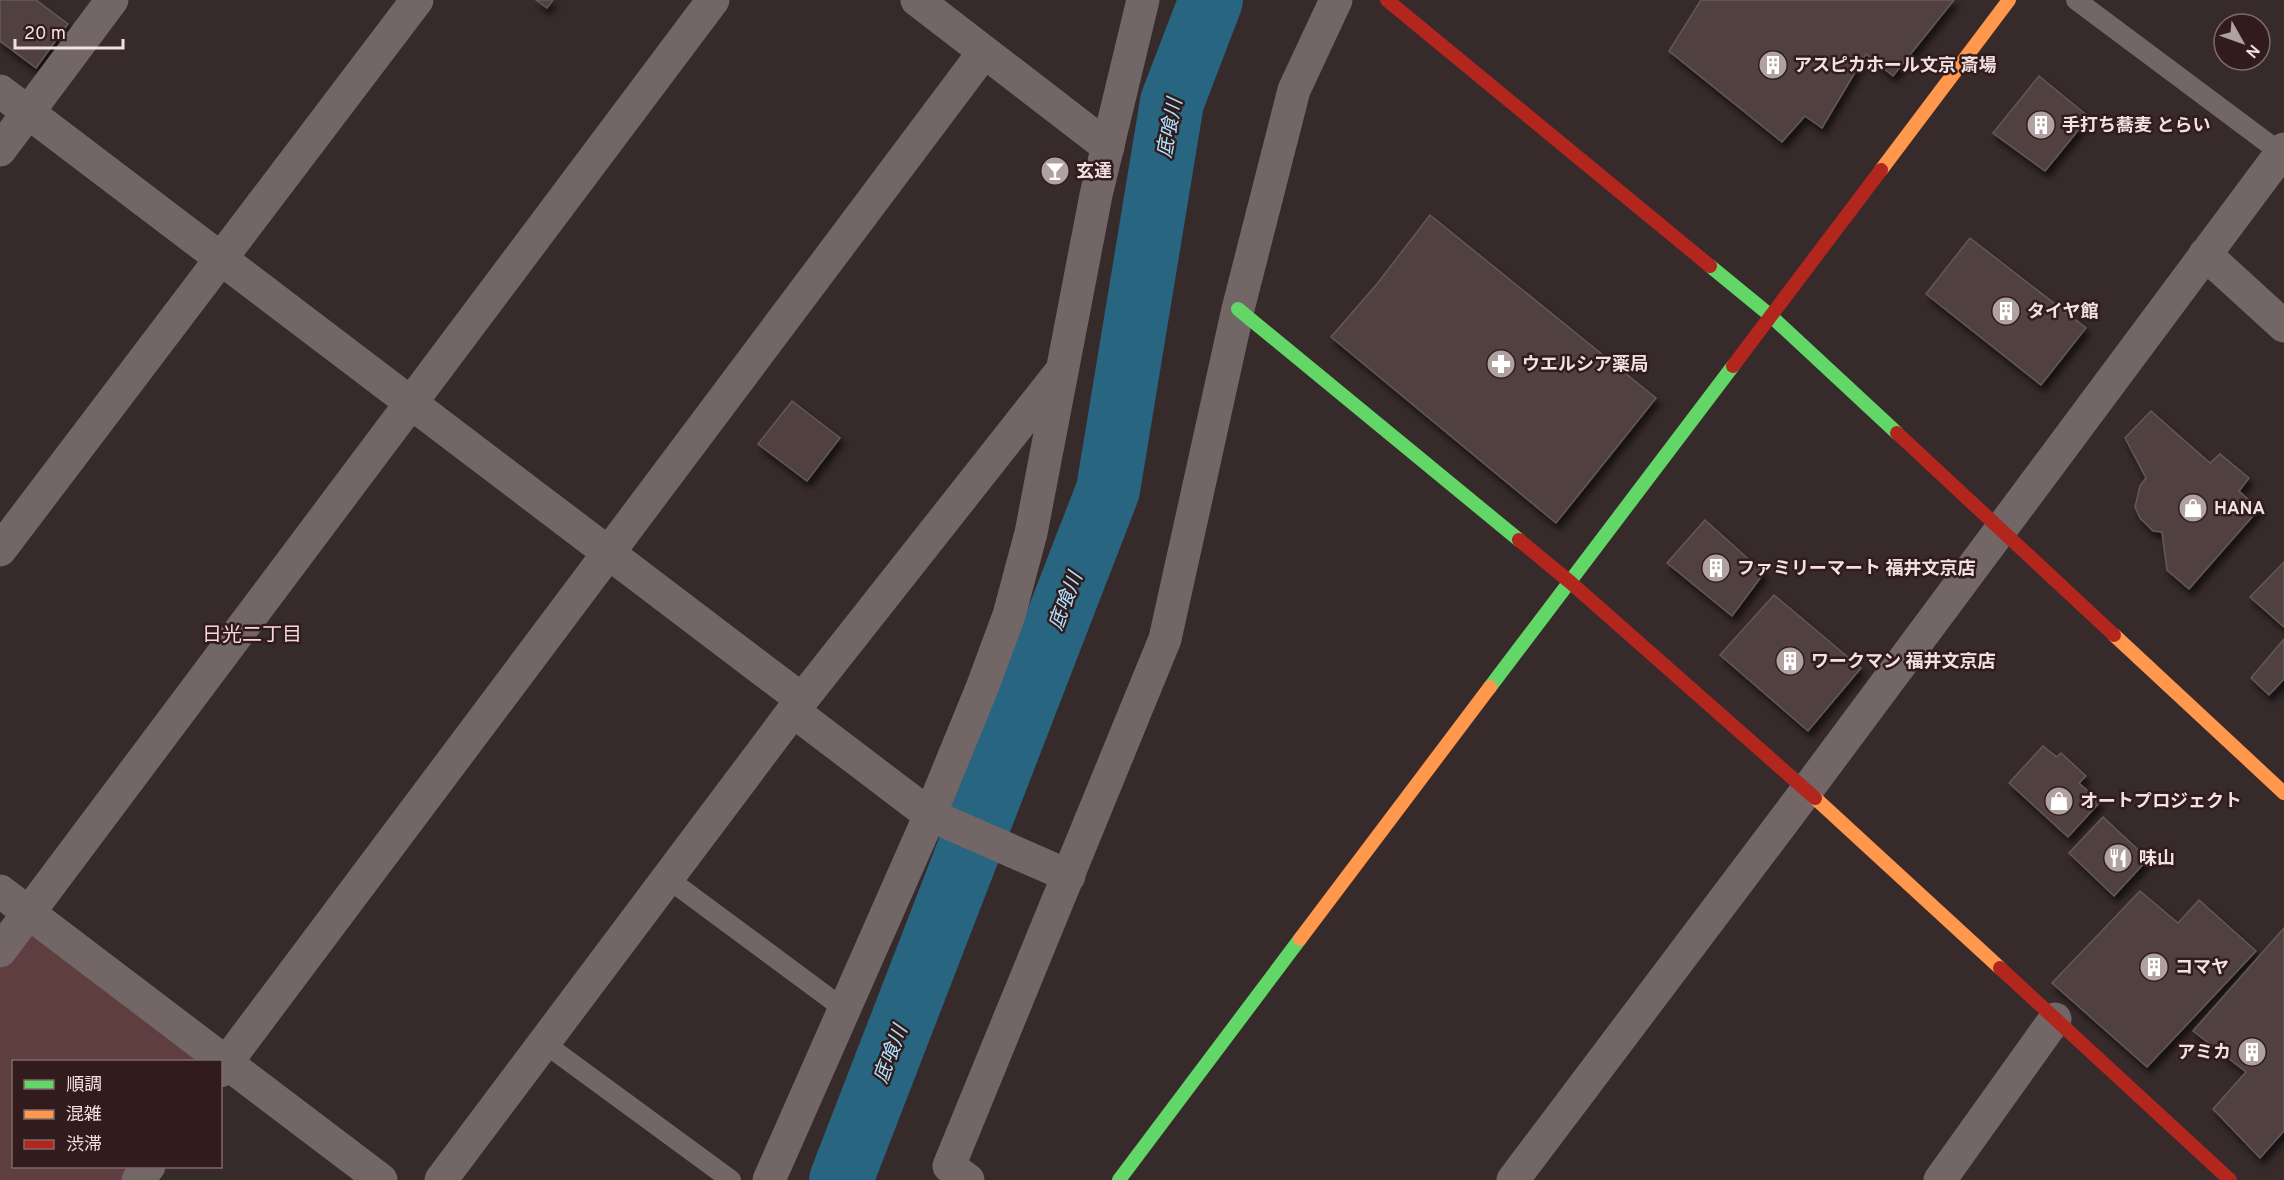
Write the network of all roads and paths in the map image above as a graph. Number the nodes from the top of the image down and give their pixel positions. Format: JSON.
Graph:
{"nodes":[{"id":1,"x":112,"y":0,"type":"edge"},
{"id":2,"x":417,"y":0,"type":"edge"},
{"id":3,"x":713,"y":0,"type":"edge"},
{"id":4,"x":917,"y":0,"type":"edge"},
{"id":5,"x":1143,"y":0,"type":"edge"},
{"id":6,"x":1335,"y":0,"type":"edge"},
{"id":7,"x":1387,"y":0,"type":"edge"},
{"id":8,"x":2009,"y":0,"type":"edge"},
{"id":9,"x":2076,"y":0,"type":"edge"},
{"id":10,"x":984,"y":52,"type":"junction"},
{"id":11,"x":0,"y":91,"type":"edge"},
{"id":12,"x":29,"y":112,"type":"junction"},
{"id":13,"x":1108,"y":147,"type":"junction"},
{"id":14,"x":0,"y":150,"type":"edge"},
{"id":15,"x":2283,"y":151,"type":"edge"},
{"id":16,"x":2205,"y":255,"type":"junction"},
{"id":17,"x":221,"y":259,"type":"junction"},
{"id":18,"x":1238,"y":309,"type":"junction"},
{"id":19,"x":1771,"y":316,"type":"junction"},
{"id":20,"x":2284,"y":326,"type":"edge"},
{"id":21,"x":1062,"y":370,"type":"junction"},
{"id":22,"x":411,"y":403,"type":"junction"},
{"id":23,"x":2002,"y":528,"type":"junction"},
{"id":24,"x":0,"y":550,"type":"edge"},
{"id":25,"x":609,"y":553,"type":"junction"},
{"id":26,"x":1570,"y":582,"type":"junction"},
{"id":27,"x":797,"y":705,"type":"junction"},
{"id":28,"x":1807,"y":790,"type":"junction"},
{"id":29,"x":2284,"y":793,"type":"edge"},
{"id":30,"x":938,"y":819,"type":"junction"},
{"id":31,"x":1059,"y":872,"type":"junction"},
{"id":32,"x":667,"y":878,"type":"junction"},
{"id":33,"x":0,"y":891,"type":"edge"},
{"id":34,"x":29,"y":913,"type":"junction"},
{"id":35,"x":0,"y":951,"type":"edge"},
{"id":36,"x":844,"y":1009,"type":"junction"},
{"id":37,"x":2055,"y":1019,"type":"junction"},
{"id":38,"x":544,"y":1043,"type":"junction"},
{"id":39,"x":215,"y":1060,"type":"edge"},
{"id":40,"x":224,"y":1067,"type":"edge"},
{"id":41,"x":148,"y":1168,"type":"edge"},
{"id":42,"x":138,"y":1180,"type":"edge"},
{"id":43,"x":381,"y":1180,"type":"edge"},
{"id":44,"x":441,"y":1180,"type":"edge"},
{"id":45,"x":731,"y":1180,"type":"edge"},
{"id":46,"x":769,"y":1180,"type":"edge"},
{"id":47,"x":968,"y":1180,"type":"edge"},
{"id":48,"x":1119,"y":1180,"type":"edge"},
{"id":49,"x":1514,"y":1180,"type":"edge"},
{"id":50,"x":1940,"y":1180,"type":"edge"},
{"id":51,"x":2230,"y":1180,"type":"edge"}],
"edges":[{"from":1,"to":12,"type":"street"},
{"from":2,"to":17,"type":"street"},
{"from":3,"to":22,"type":"street"},
{"from":4,"to":10,"type":"street"},
{"from":5,"to":13,"type":"street"},
{"from":6,"to":18,"type":"street"},
{"from":7,"to":19,"type":"street"},
{"from":8,"to":19,"type":"street"},
{"from":9,"to":15,"type":"lane"},
{"from":10,"to":13,"type":"street"},
{"from":10,"to":25,"type":"street"},
{"from":11,"to":12,"type":"street"},
{"from":12,"to":14,"type":"street"},
{"from":12,"to":17,"type":"street"},
{"from":13,"to":21,"type":"street"},
{"from":15,"to":16,"type":"street"},
{"from":16,"to":20,"type":"street"},
{"from":16,"to":23,"type":"street"},
{"from":17,"to":22,"type":"street"},
{"from":17,"to":24,"type":"street"},
{"from":18,"to":26,"type":"street"},
{"from":18,"to":31,"type":"street"},
{"from":19,"to":23,"type":"street"},
{"from":19,"to":26,"type":"street"},
{"from":21,"to":27,"type":"street"},
{"from":21,"to":30,"type":"street"},
{"from":22,"to":25,"type":"street"},
{"from":22,"to":34,"type":"street"},
{"from":23,"to":28,"type":"street"},
{"from":23,"to":29,"type":"street"},
{"from":25,"to":27,"type":"street"},
{"from":25,"to":40,"type":"street"},
{"from":26,"to":28,"type":"street"},
{"from":26,"to":48,"type":"street"},
{"from":27,"to":30,"type":"street"},
{"from":27,"to":32,"type":"street"},
{"from":28,"to":37,"type":"street"},
{"from":28,"to":49,"type":"street"},
{"from":30,"to":31,"type":"street"},
{"from":30,"to":36,"type":"street"},
{"from":31,"to":47,"type":"street"},
{"from":32,"to":36,"type":"lane"},
{"from":32,"to":38,"type":"street"},
{"from":33,"to":34,"type":"street"},
{"from":34,"to":35,"type":"street"},
{"from":34,"to":39,"type":"street"},
{"from":36,"to":46,"type":"street"},
{"from":37,"to":50,"type":"street"},
{"from":37,"to":51,"type":"street"},
{"from":38,"to":44,"type":"street"},
{"from":38,"to":45,"type":"lane"},
{"from":40,"to":43,"type":"street"},
{"from":41,"to":42,"type":"street"}]}
